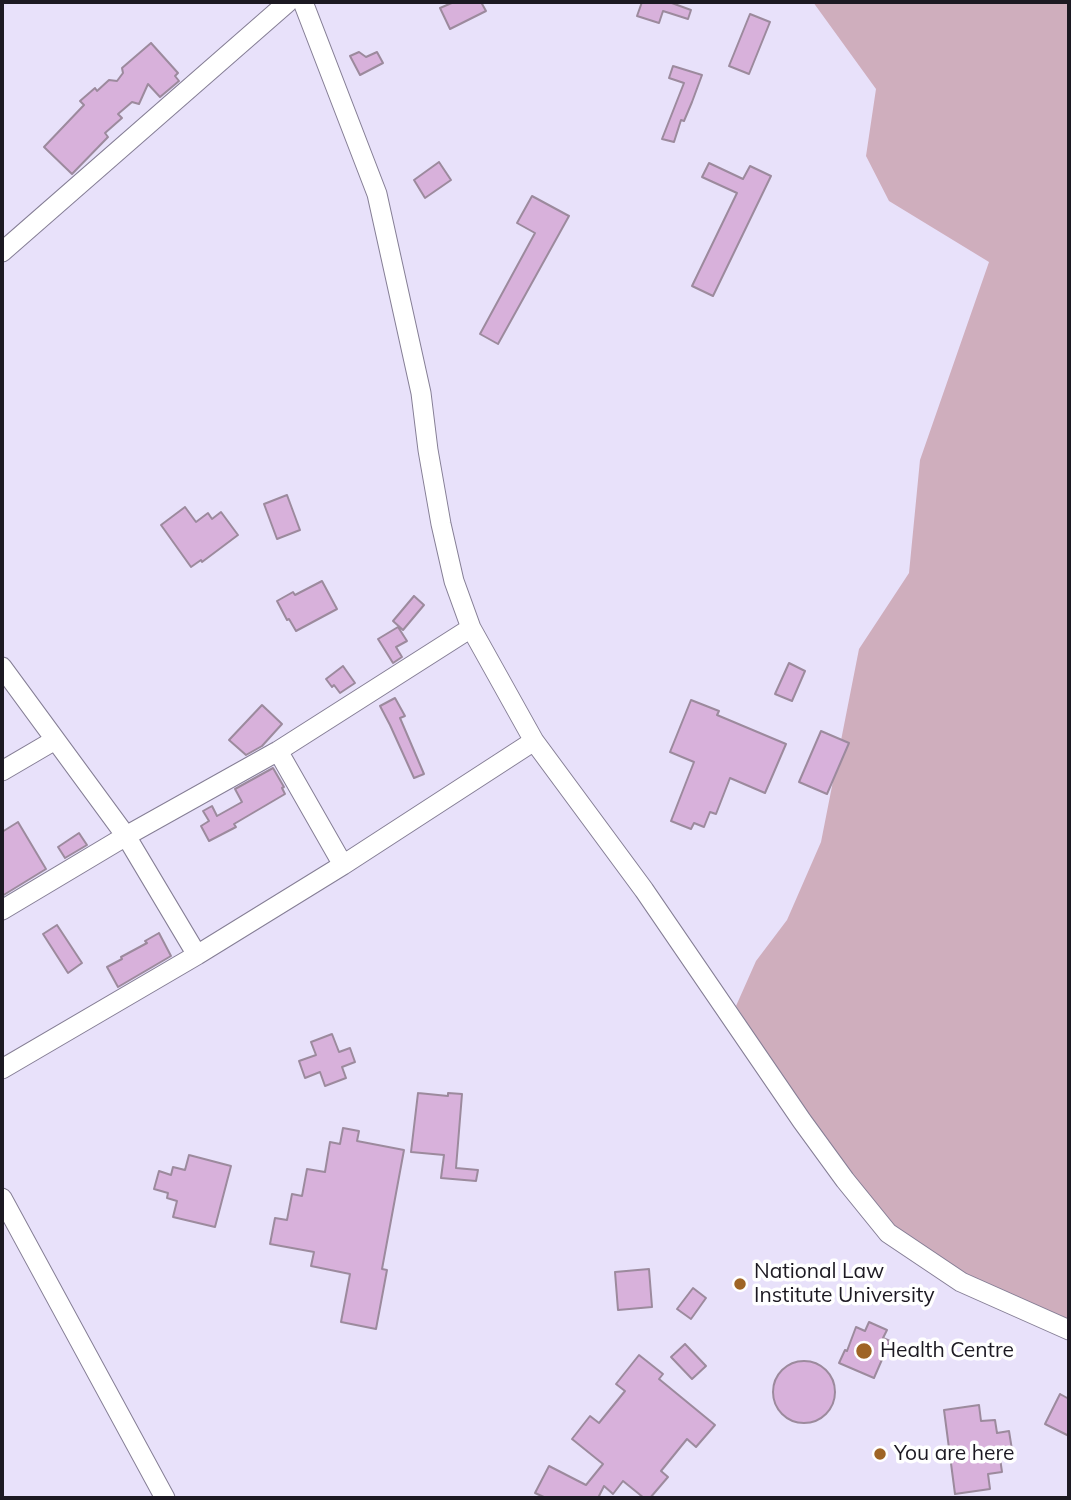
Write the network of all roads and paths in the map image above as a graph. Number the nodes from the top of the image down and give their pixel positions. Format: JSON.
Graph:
{"nodes":[{"id":1,"x":288,"y":2,"type":"edge"},
{"id":2,"x":303,"y":2,"type":"edge"},
{"id":3,"x":2,"y":252,"type":"edge"},
{"id":4,"x":471,"y":628,"type":"junction"},
{"id":5,"x":2,"y":667,"type":"edge"},
{"id":6,"x":55,"y":740,"type":"junction"},
{"id":7,"x":534,"y":741,"type":"junction"},
{"id":8,"x":278,"y":751,"type":"junction"},
{"id":9,"x":2,"y":771,"type":"edge"},
{"id":10,"x":126,"y":836,"type":"junction"},
{"id":11,"x":344,"y":865,"type":"junction"},
{"id":12,"x":2,"y":910,"type":"edge"},
{"id":13,"x":197,"y":955,"type":"junction"},
{"id":14,"x":2,"y":1069,"type":"edge"},
{"id":15,"x":2,"y":1198,"type":"edge"},
{"id":16,"x":1069,"y":1330,"type":"edge"},
{"id":17,"x":165,"y":1498,"type":"edge"}],
"edges":[{"from":1,"to":3,"type":"street"},
{"from":2,"to":4,"type":"street"},
{"from":4,"to":7,"type":"street"},
{"from":4,"to":8,"type":"street"},
{"from":5,"to":6,"type":"street"},
{"from":6,"to":9,"type":"street"},
{"from":6,"to":10,"type":"street"},
{"from":7,"to":11,"type":"street"},
{"from":7,"to":16,"type":"street"},
{"from":8,"to":10,"type":"street"},
{"from":8,"to":11,"type":"street"},
{"from":10,"to":12,"type":"street"},
{"from":10,"to":13,"type":"street"},
{"from":11,"to":13,"type":"street"},
{"from":13,"to":14,"type":"street"},
{"from":15,"to":17,"type":"street"}]}
